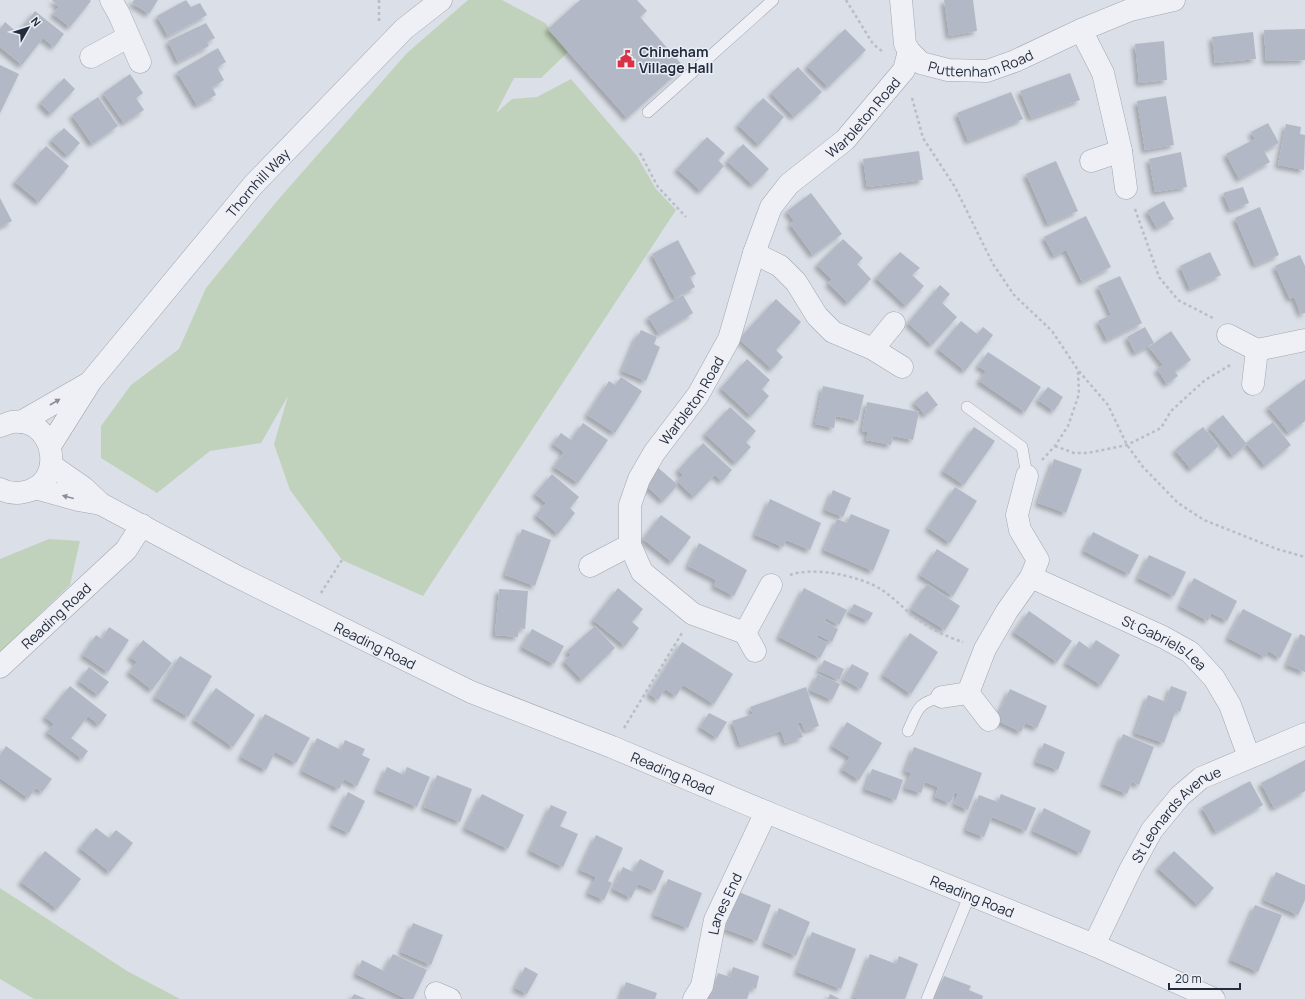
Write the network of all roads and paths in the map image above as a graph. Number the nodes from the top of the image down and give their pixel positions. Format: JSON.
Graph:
{"nodes":[{"id":1,"x":111,"y":0,"type":"edge"},
{"id":2,"x":441,"y":0,"type":"edge"},
{"id":3,"x":772,"y":0,"type":"edge"},
{"id":4,"x":846,"y":0,"type":"edge"},
{"id":5,"x":901,"y":0,"type":"edge"},
{"id":6,"x":1174,"y":0,"type":"edge"},
{"id":7,"x":1081,"y":30,"type":"junction"},
{"id":8,"x":128,"y":37,"type":"junction"},
{"id":9,"x":91,"y":57,"type":"dead end"},
{"id":10,"x":907,"y":60,"type":"junction"},
{"id":11,"x":140,"y":62,"type":"dead end"},
{"id":12,"x":648,"y":112,"type":"dead end"},
{"id":13,"x":1122,"y":151,"type":"junction"},
{"id":14,"x":640,"y":153,"type":"dead end"},
{"id":15,"x":1091,"y":161,"type":"dead end"},
{"id":16,"x":1126,"y":188,"type":"joint"},
{"id":17,"x":686,"y":217,"type":"dead end"},
{"id":18,"x":754,"y":253,"type":"junction"},
{"id":19,"x":894,"y":324,"type":"dead end"},
{"id":20,"x":1228,"y":335,"type":"joint"},
{"id":21,"x":1305,"y":340,"type":"edge"},
{"id":22,"x":873,"y":349,"type":"junction"},
{"id":23,"x":1257,"y":350,"type":"junction"},
{"id":24,"x":902,"y":367,"type":"dead end"},
{"id":25,"x":1078,"y":370,"type":"junction"},
{"id":26,"x":91,"y":381,"type":"junction"},
{"id":27,"x":1253,"y":384,"type":"dead end"},
{"id":28,"x":967,"y":407,"type":"dead end"},
{"id":29,"x":21,"y":422,"type":"junction"},
{"id":30,"x":0,"y":426,"type":"edge"},
{"id":31,"x":1127,"y":445,"type":"junction"},
{"id":32,"x":1055,"y":446,"type":"junction"},
{"id":33,"x":50,"y":455,"type":"junction"},
{"id":34,"x":1027,"y":476,"type":"junction"},
{"id":35,"x":13,"y":492,"type":"edge"},
{"id":36,"x":101,"y":504,"type":"junction"},
{"id":37,"x":142,"y":525,"type":"junction"},
{"id":38,"x":630,"y":545,"type":"junction"},
{"id":39,"x":1305,"y":557,"type":"edge"},
{"id":40,"x":342,"y":560,"type":"dead end"},
{"id":41,"x":590,"y":566,"type":"dead end"},
{"id":42,"x":1031,"y":577,"type":"junction"},
{"id":43,"x":771,"y":585,"type":"joint"},
{"id":44,"x":309,"y":612,"type":"junction"},
{"id":45,"x":693,"y":614,"type":"junction"},
{"id":46,"x":985,"y":649,"type":"junction"},
{"id":47,"x":0,"y":667,"type":"edge"},
{"id":48,"x":968,"y":693,"type":"junction"},
{"id":49,"x":942,"y":697,"type":"joint"},
{"id":50,"x":989,"y":720,"type":"dead end"},
{"id":51,"x":908,"y":731,"type":"dead end"},
{"id":52,"x":1305,"y":734,"type":"edge"},
{"id":53,"x":612,"y":747,"type":"junction"},
{"id":54,"x":1249,"y":757,"type":"junction"},
{"id":55,"x":766,"y":812,"type":"junction"},
{"id":56,"x":970,"y":894,"type":"junction"},
{"id":57,"x":1094,"y":945,"type":"junction"},
{"id":58,"x":694,"y":999,"type":"edge"},
{"id":59,"x":927,"y":999,"type":"edge"},
{"id":60,"x":1214,"y":999,"type":"edge"}],
"edges":[{"from":1,"to":8,"type":"street"},
{"from":2,"to":26,"type":"street","name":"Thornhill Way"},
{"from":3,"to":12,"type":"lane"},
{"from":4,"to":10,"type":"path"},
{"from":5,"to":10,"type":"street","name":"Puttenham Road"},
{"from":6,"to":7,"type":"street","name":"Puttenham Road"},
{"from":7,"to":10,"type":"street","name":"Puttenham Road"},
{"from":7,"to":13,"type":"street"},
{"from":8,"to":9,"type":"street"},
{"from":8,"to":11,"type":"street"},
{"from":10,"to":18,"type":"street","name":"Warbleton Road"},
{"from":10,"to":25,"type":"path"},
{"from":13,"to":15,"type":"street"},
{"from":13,"to":16,"type":"street"},
{"from":14,"to":17,"type":"path"},
{"from":16,"to":20,"type":"path"},
{"from":18,"to":22,"type":"street"},
{"from":18,"to":38,"type":"street","name":"Warbleton Road"},
{"from":19,"to":22,"type":"street"},
{"from":20,"to":23,"type":"street"},
{"from":21,"to":23,"type":"street"},
{"from":22,"to":24,"type":"street"},
{"from":23,"to":27,"type":"street"},
{"from":23,"to":31,"type":"path"},
{"from":25,"to":31,"type":"path"},
{"from":25,"to":32,"type":"path"},
{"from":29,"to":26,"type":"street","name":"Thornhill Way","one_way":true},
{"from":26,"to":33,"type":"street","name":"Thornhill Way"},
{"from":28,"to":34,"type":"lane"},
{"from":29,"to":30,"type":"street"},
{"from":29,"to":33,"type":"street","name":"Reading Road"},
{"from":31,"to":32,"type":"path"},
{"from":31,"to":39,"type":"path"},
{"from":32,"to":34,"type":"path"},
{"from":33,"to":35,"type":"street","name":"Thornhill Way"},
{"from":33,"to":36,"type":"street","name":"Reading Road"},
{"from":34,"to":42,"type":"street"},
{"from":36,"to":35,"type":"street","name":"Reading Road","one_way":true},
{"from":36,"to":37,"type":"street","name":"Reading Road"},
{"from":37,"to":44,"type":"street","name":"Reading Road"},
{"from":37,"to":47,"type":"street","name":"Reading Road"},
{"from":38,"to":41,"type":"street"},
{"from":38,"to":45,"type":"street","name":"Warbleton Road"},
{"from":40,"to":44,"type":"path"},
{"from":42,"to":46,"type":"street"},
{"from":42,"to":54,"type":"street","name":"St Gabriels Lea"},
{"from":43,"to":45,"type":"street","name":"Warbleton Road"},
{"from":43,"to":46,"type":"path"},
{"from":44,"to":53,"type":"street","name":"Reading Road"},
{"from":45,"to":53,"type":"path"},
{"from":46,"to":48,"type":"street"},
{"from":48,"to":49,"type":"street"},
{"from":48,"to":50,"type":"street"},
{"from":49,"to":51,"type":"lane"},
{"from":52,"to":54,"type":"street","name":"St Leonards Avenue"},
{"from":53,"to":55,"type":"street","name":"Reading Road"},
{"from":54,"to":57,"type":"street","name":"St Leonards Avenue"},
{"from":55,"to":56,"type":"street","name":"Reading Road"},
{"from":55,"to":58,"type":"street","name":"Lanes End"},
{"from":56,"to":57,"type":"street","name":"Reading Road"},
{"from":56,"to":59,"type":"lane"},
{"from":57,"to":60,"type":"street","name":"Reading Road"}]}
